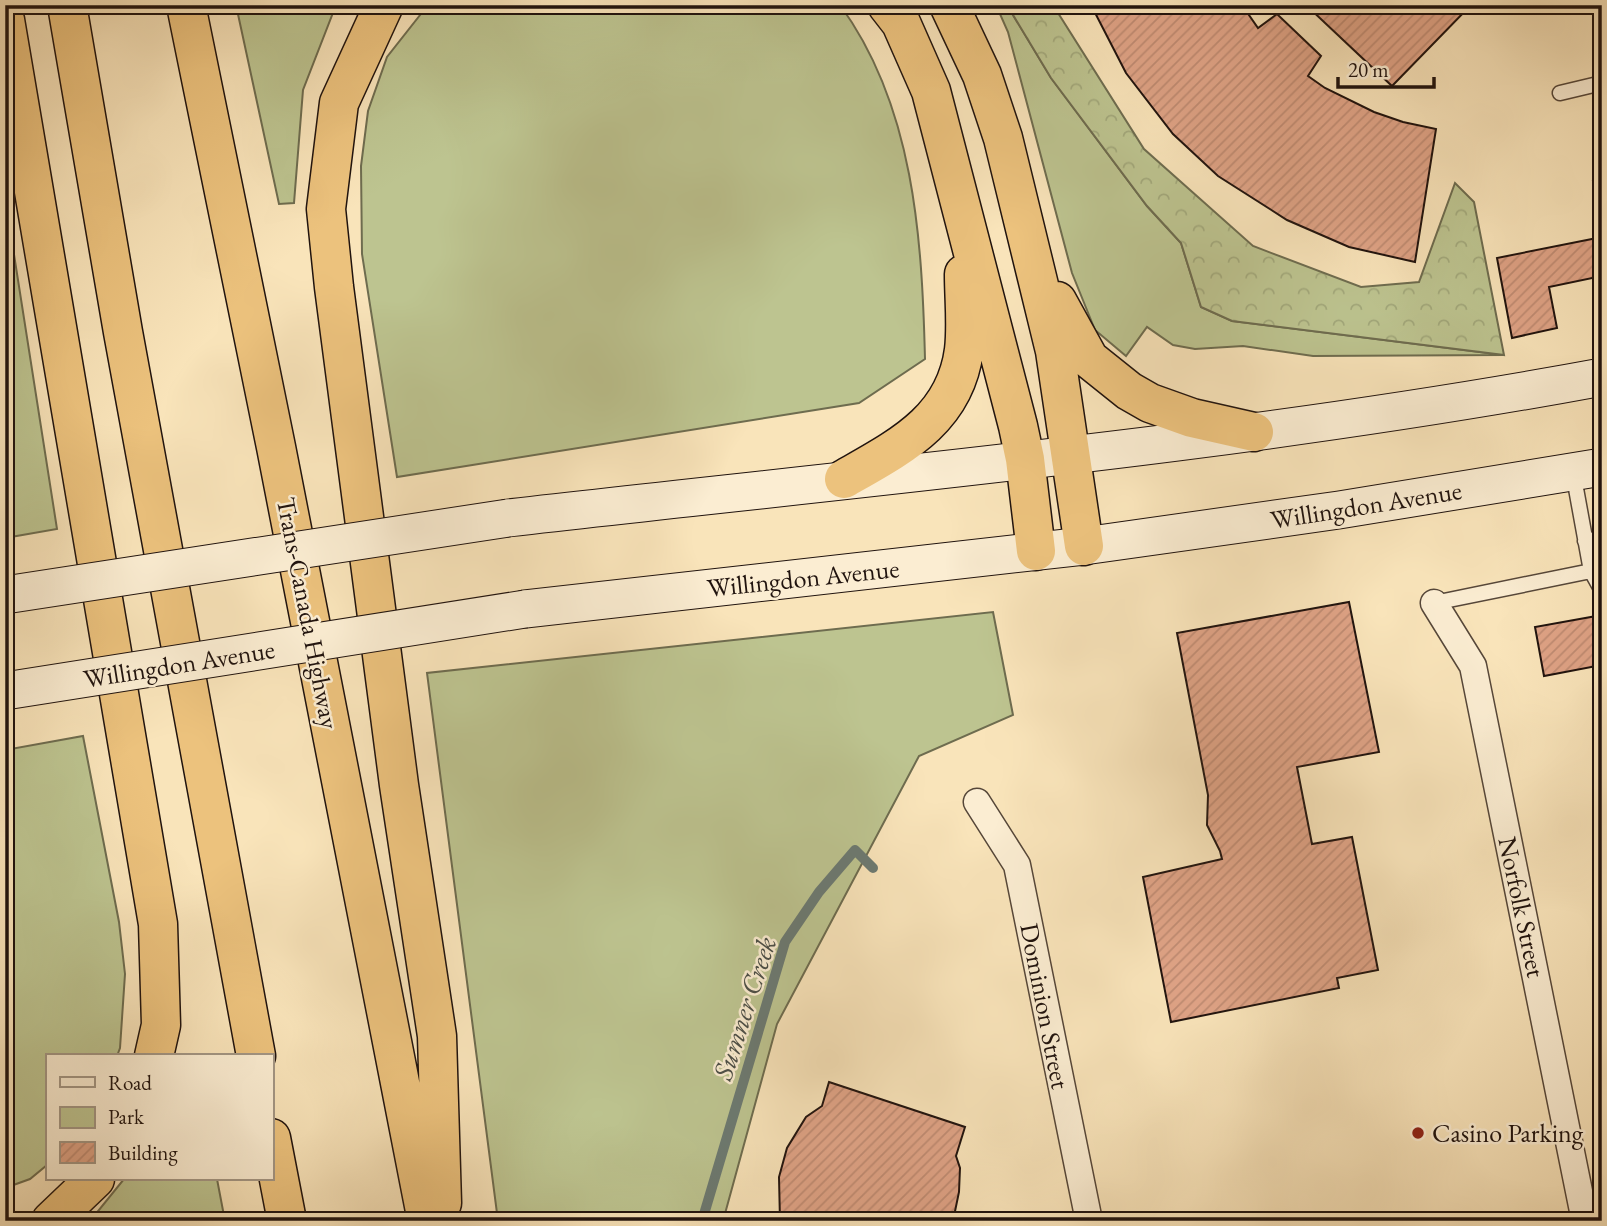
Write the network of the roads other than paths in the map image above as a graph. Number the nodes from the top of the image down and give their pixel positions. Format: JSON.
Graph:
{"nodes":[{"id":1,"x":67,"y":5,"type":"edge"},
{"id":2,"x":186,"y":5,"type":"edge"},
{"id":3,"x":384,"y":5,"type":"edge"},
{"id":4,"x":887,"y":5,"type":"edge"},
{"id":5,"x":949,"y":5,"type":"edge"},
{"id":6,"x":5,"y":20,"type":"edge"},
{"id":7,"x":1602,"y":83,"type":"edge"},
{"id":8,"x":1560,"y":93,"type":"dead end"},
{"id":9,"x":964,"y":216,"type":"junction"},
{"id":10,"x":1024,"y":222,"type":"junction"},
{"id":11,"x":1602,"y":377,"type":"edge"},
{"id":12,"x":1254,"y":432,"type":"junction"},
{"id":13,"x":1071,"y":454,"type":"junction"},
{"id":14,"x":1025,"y":460,"type":"junction"},
{"id":15,"x":1588,"y":470,"type":"edge"},
{"id":16,"x":844,"y":479,"type":"junction"},
{"id":17,"x":1602,"y":538,"type":"edge"},
{"id":18,"x":1585,"y":541,"type":"junction"},
{"id":19,"x":1084,"y":546,"type":"junction"},
{"id":20,"x":1037,"y":551,"type":"junction"},
{"id":21,"x":1597,"y":570,"type":"edge"},
{"id":22,"x":1602,"y":591,"type":"edge"},
{"id":23,"x":5,"y":595,"type":"edge"},
{"id":24,"x":1434,"y":603,"type":"joint"},
{"id":25,"x":5,"y":691,"type":"edge"},
{"id":26,"x":977,"y":802,"type":"dead end"},
{"id":27,"x":154,"y":1054,"type":"edge"},
{"id":28,"x":256,"y":1054,"type":"edge"},
{"id":29,"x":273,"y":1149,"type":"edge"},
{"id":30,"x":94,"y":1180,"type":"edge"},
{"id":31,"x":51,"y":1221,"type":"edge"},
{"id":32,"x":286,"y":1221,"type":"edge"},
{"id":33,"x":427,"y":1221,"type":"edge"},
{"id":34,"x":443,"y":1221,"type":"edge"},
{"id":35,"x":1089,"y":1221,"type":"edge"},
{"id":36,"x":1585,"y":1221,"type":"edge"}],
"edges":[{"from":1,"to":28,"type":"highway"},
{"from":2,"to":33,"type":"highway","name":"Trans-Canada Highway"},
{"from":3,"to":34,"type":"highway"},
{"from":4,"to":9,"type":"highway"},
{"from":5,"to":10,"type":"highway"},
{"from":6,"to":27,"type":"highway"},
{"from":7,"to":8,"type":"lane"},
{"from":9,"to":14,"type":"highway"},
{"from":9,"to":16,"type":"highway"},
{"from":10,"to":12,"type":"highway"},
{"from":10,"to":13,"type":"highway"},
{"from":11,"to":12,"type":"main road"},
{"from":12,"to":13,"type":"main road"},
{"from":13,"to":14,"type":"main road"},
{"from":13,"to":19,"type":"highway"},
{"from":14,"to":16,"type":"main road"},
{"from":14,"to":20,"type":"highway"},
{"from":15,"to":18,"type":"lane"},
{"from":15,"to":19,"type":"main road","name":"Willingdon Avenue"},
{"from":16,"to":23,"type":"main road","bridge":true},
{"from":17,"to":18,"type":"lane"},
{"from":18,"to":21,"type":"lane"},
{"from":19,"to":20,"type":"main road","name":"Willingdon Avenue"},
{"from":20,"to":25,"type":"main road","name":"Willingdon Avenue","bridge":true},
{"from":21,"to":22,"type":"lane"},
{"from":21,"to":24,"type":"lane"},
{"from":24,"to":36,"type":"street","name":"Norfolk Street"},
{"from":26,"to":35,"type":"street","name":"Dominion Street"},
{"from":29,"to":32,"type":"highway"},
{"from":30,"to":31,"type":"highway"}]}
